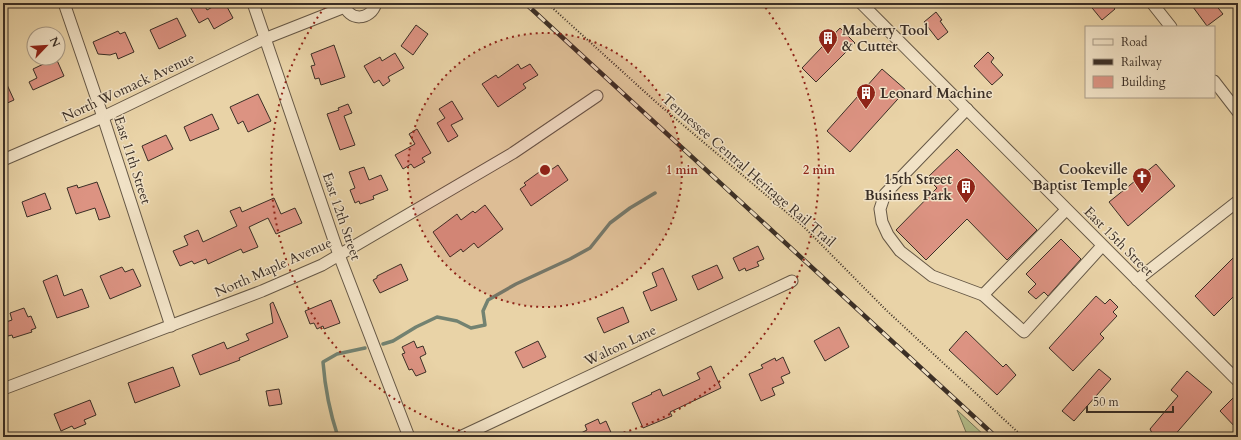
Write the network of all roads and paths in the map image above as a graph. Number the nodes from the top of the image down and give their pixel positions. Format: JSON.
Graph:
{"nodes":[{"id":1,"x":64,"y":3,"type":"edge"},
{"id":2,"x":253,"y":3,"type":"edge"},
{"id":3,"x":376,"y":3,"type":"edge"},
{"id":4,"x":547,"y":3,"type":"edge"},
{"id":5,"x":861,"y":3,"type":"edge"},
{"id":6,"x":1152,"y":3,"type":"edge"},
{"id":7,"x":345,"y":5,"type":"edge"},
{"id":8,"x":1170,"y":26,"type":"edge"},
{"id":9,"x":264,"y":39,"type":"junction"},
{"id":10,"x":1215,"y":82,"type":"edge"},
{"id":11,"x":597,"y":96,"type":"dead end"},
{"id":12,"x":967,"y":109,"type":"junction"},
{"id":13,"x":1238,"y":112,"type":"edge"},
{"id":14,"x":103,"y":116,"type":"junction"},
{"id":15,"x":3,"y":160,"type":"edge"},
{"id":16,"x":1238,"y":201,"type":"edge"},
{"id":17,"x":1066,"y":210,"type":"junction"},
{"id":18,"x":1102,"y":246,"type":"junction"},
{"id":19,"x":339,"y":255,"type":"junction"},
{"id":20,"x":1137,"y":280,"type":"junction"},
{"id":21,"x":792,"y":281,"type":"dead end"},
{"id":22,"x":983,"y":295,"type":"junction"},
{"id":23,"x":171,"y":326,"type":"junction"},
{"id":24,"x":1238,"y":382,"type":"edge"},
{"id":25,"x":3,"y":389,"type":"edge"},
{"id":26,"x":409,"y":437,"type":"edge"},
{"id":27,"x":460,"y":437,"type":"edge"},
{"id":28,"x":1023,"y":437,"type":"edge"}],
"edges":[{"from":1,"to":14,"type":"street","name":"East 11th Street"},
{"from":2,"to":9,"type":"street","name":"East 12th Street"},
{"from":3,"to":7,"type":"street"},
{"from":4,"to":28,"type":"path","name":"Tennessee Central Heritage Rail Trail"},
{"from":5,"to":12,"type":"street","name":"East 15th Street"},
{"from":6,"to":8,"type":"street"},
{"from":7,"to":9,"type":"street","name":"North Womack Avenue"},
{"from":9,"to":14,"type":"street","name":"North Womack Avenue"},
{"from":9,"to":19,"type":"street","name":"East 12th Street"},
{"from":10,"to":13,"type":"street"},
{"from":11,"to":19,"type":"street","name":"North Maple Avenue"},
{"from":12,"to":17,"type":"street","name":"East 15th Street"},
{"from":12,"to":22,"type":"street"},
{"from":14,"to":15,"type":"street","name":"North Womack Avenue"},
{"from":14,"to":23,"type":"street","name":"East 11th Street"},
{"from":16,"to":20,"type":"street"},
{"from":17,"to":18,"type":"street","name":"East 15th Street"},
{"from":17,"to":22,"type":"street"},
{"from":18,"to":20,"type":"street","name":"East 15th Street"},
{"from":18,"to":22,"type":"street"},
{"from":19,"to":23,"type":"street","name":"North Maple Avenue"},
{"from":19,"to":26,"type":"street","name":"East 12th Street"},
{"from":20,"to":24,"type":"street","name":"East 15th Street"},
{"from":21,"to":27,"type":"street","name":"Walton Lane"},
{"from":23,"to":25,"type":"street","name":"North Maple Avenue"}]}
